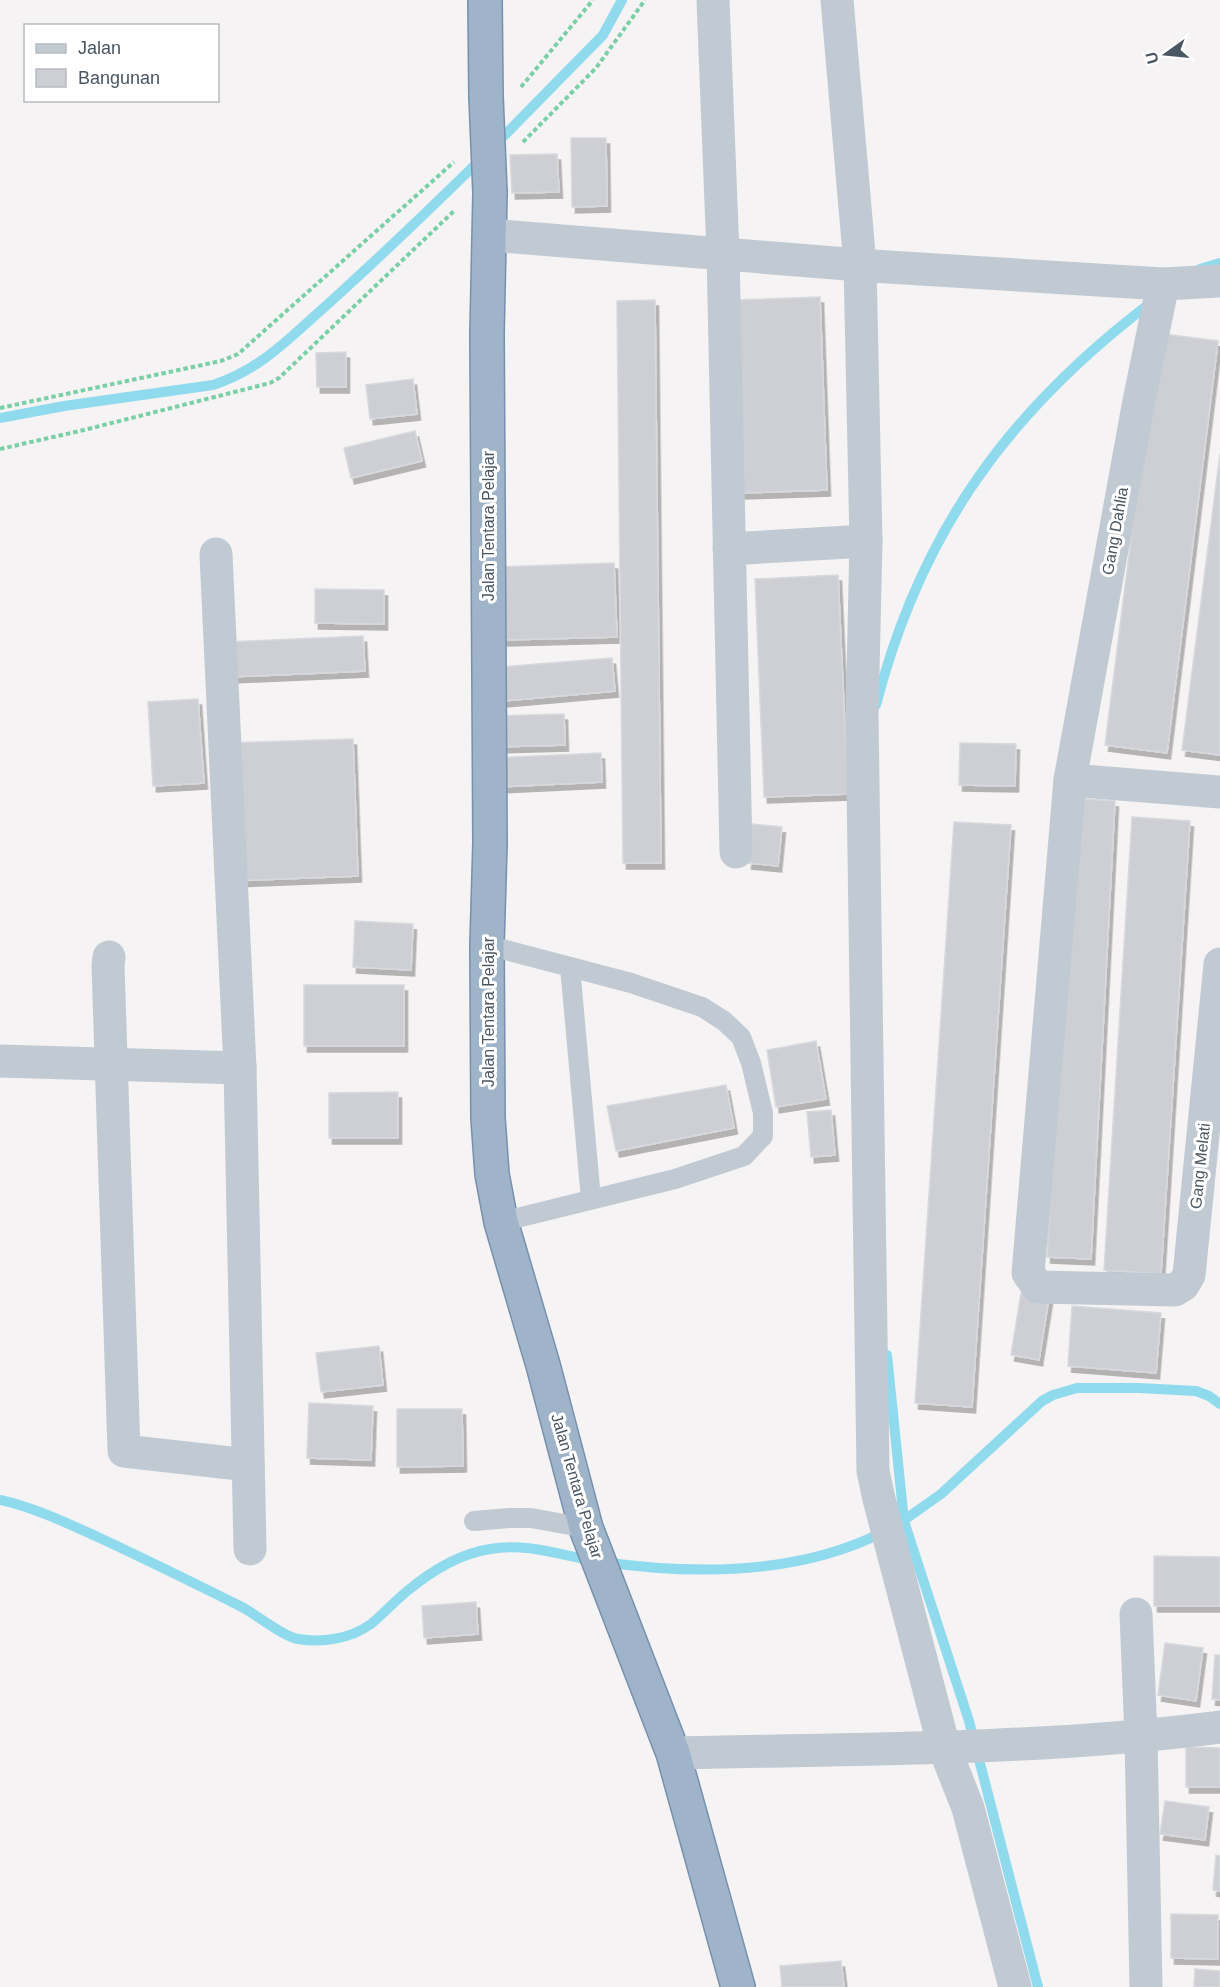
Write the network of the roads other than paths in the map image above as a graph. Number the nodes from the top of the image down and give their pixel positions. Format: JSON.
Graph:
{"nodes":[{"id":1,"x":485,"y":0,"type":"edge"},
{"id":2,"x":713,"y":0,"type":"edge"},
{"id":3,"x":837,"y":0,"type":"edge"},
{"id":4,"x":490,"y":235,"type":"junction"},
{"id":5,"x":723,"y":254,"type":"junction"},
{"id":6,"x":860,"y":265,"type":"junction"},
{"id":7,"x":1220,"y":281,"type":"edge"},
{"id":8,"x":1163,"y":284,"type":"junction"},
{"id":9,"x":866,"y":541,"type":"junction"},
{"id":10,"x":729,"y":549,"type":"junction"},
{"id":11,"x":216,"y":554,"type":"dead end"},
{"id":12,"x":1070,"y":780,"type":"junction"},
{"id":13,"x":1220,"y":792,"type":"edge"},
{"id":14,"x":736,"y":852,"type":"dead end"},
{"id":15,"x":487,"y":945,"type":"junction"},
{"id":16,"x":109,"y":957,"type":"dead end"},
{"id":17,"x":1220,"y":964,"type":"edge"},
{"id":18,"x":570,"y":967,"type":"junction"},
{"id":19,"x":0,"y":1061,"type":"edge"},
{"id":20,"x":112,"y":1064,"type":"junction"},
{"id":21,"x":240,"y":1068,"type":"junction"},
{"id":22,"x":591,"y":1199,"type":"junction"},
{"id":23,"x":501,"y":1222,"type":"junction"},
{"id":24,"x":1175,"y":1290,"type":"joint"},
{"id":25,"x":248,"y":1465,"type":"junction"},
{"id":26,"x":474,"y":1521,"type":"dead end"},
{"id":27,"x":586,"y":1528,"type":"junction"},
{"id":28,"x":250,"y":1549,"type":"dead end"},
{"id":29,"x":1136,"y":1614,"type":"dead end"},
{"id":30,"x":1220,"y":1727,"type":"edge"},
{"id":31,"x":1141,"y":1737,"type":"junction"},
{"id":32,"x":955,"y":1746,"type":"junction"},
{"id":33,"x":673,"y":1753,"type":"junction"},
{"id":34,"x":738,"y":1987,"type":"edge"},
{"id":35,"x":1015,"y":1987,"type":"edge"},
{"id":36,"x":1146,"y":1987,"type":"edge"}],
"edges":[{"from":1,"to":4,"type":"highway","name":"Jalan Tentara Pelajar","bridge":true},
{"from":2,"to":5,"type":"street"},
{"from":3,"to":6,"type":"street"},
{"from":4,"to":5,"type":"street"},
{"from":4,"to":15,"type":"highway","name":"Jalan Tentara Pelajar"},
{"from":5,"to":6,"type":"street"},
{"from":5,"to":10,"type":"street"},
{"from":6,"to":8,"type":"street"},
{"from":6,"to":9,"type":"street"},
{"from":7,"to":8,"type":"street"},
{"from":8,"to":12,"type":"street","name":"Gang Dahlia"},
{"from":9,"to":10,"type":"street"},
{"from":9,"to":32,"type":"street"},
{"from":10,"to":14,"type":"street"},
{"from":11,"to":21,"type":"street"},
{"from":12,"to":13,"type":"street"},
{"from":12,"to":24,"type":"street","name":"Gang Dahlia"},
{"from":15,"to":18,"type":"lane"},
{"from":15,"to":23,"type":"highway","name":"Jalan Tentara Pelajar"},
{"from":16,"to":20,"type":"street"},
{"from":17,"to":24,"type":"street","name":"Gang Melati"},
{"from":18,"to":22,"type":"lane"},
{"from":18,"to":22,"type":"lane"},
{"from":19,"to":20,"type":"street"},
{"from":20,"to":21,"type":"street"},
{"from":20,"to":25,"type":"street"},
{"from":21,"to":25,"type":"street"},
{"from":22,"to":23,"type":"lane"},
{"from":23,"to":27,"type":"highway","name":"Jalan Tentara Pelajar"},
{"from":25,"to":28,"type":"street"},
{"from":26,"to":27,"type":"lane"},
{"from":27,"to":33,"type":"highway","name":"Jalan Tentara Pelajar"},
{"from":29,"to":31,"type":"street"},
{"from":30,"to":31,"type":"street"},
{"from":31,"to":32,"type":"street"},
{"from":31,"to":36,"type":"street"},
{"from":32,"to":33,"type":"street"},
{"from":32,"to":35,"type":"street"},
{"from":33,"to":34,"type":"highway","name":"Jalan Tentara Pelajar"}]}
